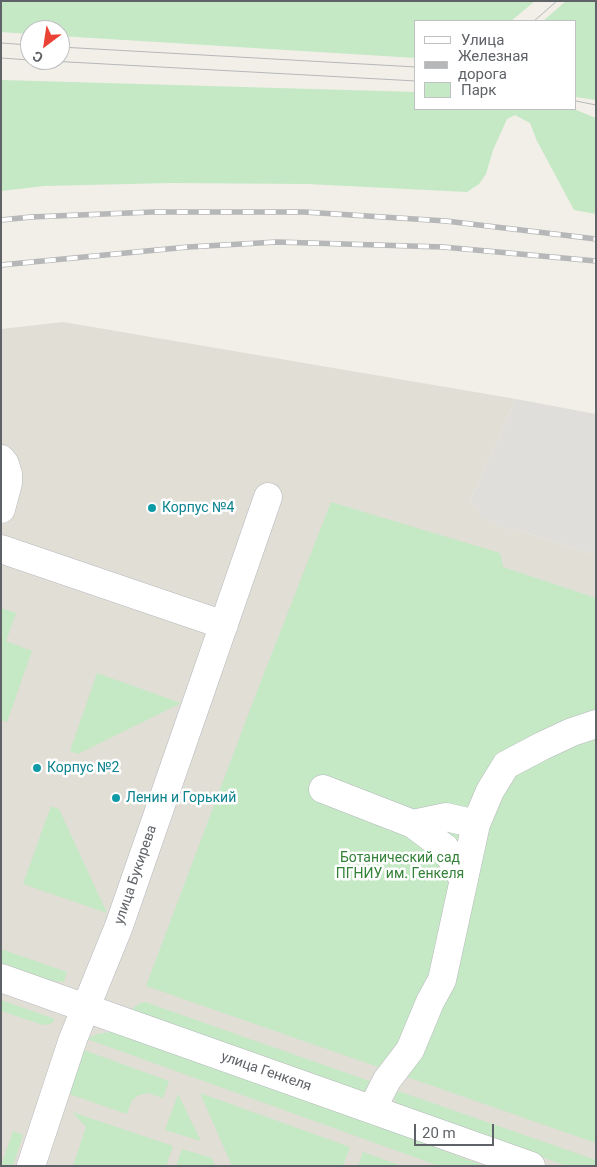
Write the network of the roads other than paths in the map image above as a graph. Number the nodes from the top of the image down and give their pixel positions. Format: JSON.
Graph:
{"nodes":[{"id":1,"x":1,"y":458,"type":"edge"},
{"id":2,"x":268,"y":498,"type":"dead end"},
{"id":3,"x":1,"y":509,"type":"edge"},
{"id":4,"x":1,"y":549,"type":"edge"},
{"id":5,"x":224,"y":625,"type":"junction"},
{"id":6,"x":596,"y":724,"type":"edge"},
{"id":7,"x":323,"y":789,"type":"dead end"},
{"id":8,"x":413,"y":824,"type":"junction"},
{"id":9,"x":476,"y":824,"type":"junction"},
{"id":10,"x":464,"y":880,"type":"junction"},
{"id":11,"x":1,"y":978,"type":"edge"},
{"id":12,"x":86,"y":1007,"type":"junction"},
{"id":13,"x":372,"y":1109,"type":"junction"},
{"id":14,"x":31,"y":1166,"type":"edge"},
{"id":15,"x":531,"y":1166,"type":"edge"}],
"edges":[{"from":1,"to":3,"type":"lane"},
{"from":2,"to":5,"type":"lane","name":"улица Букирева"},
{"from":4,"to":5,"type":"lane"},
{"from":5,"to":12,"type":"lane","name":"улица Букирева"},
{"from":6,"to":9,"type":"lane"},
{"from":7,"to":8,"type":"lane"},
{"from":8,"to":9,"type":"lane"},
{"from":8,"to":10,"type":"lane"},
{"from":9,"to":10,"type":"lane"},
{"from":10,"to":13,"type":"lane"},
{"from":11,"to":12,"type":"lane","name":"улица Генкеля"},
{"from":12,"to":13,"type":"lane","name":"улица Генкеля"},
{"from":12,"to":14,"type":"lane","name":"улица Букирева"},
{"from":13,"to":15,"type":"lane","name":"улица Генкеля"}]}
